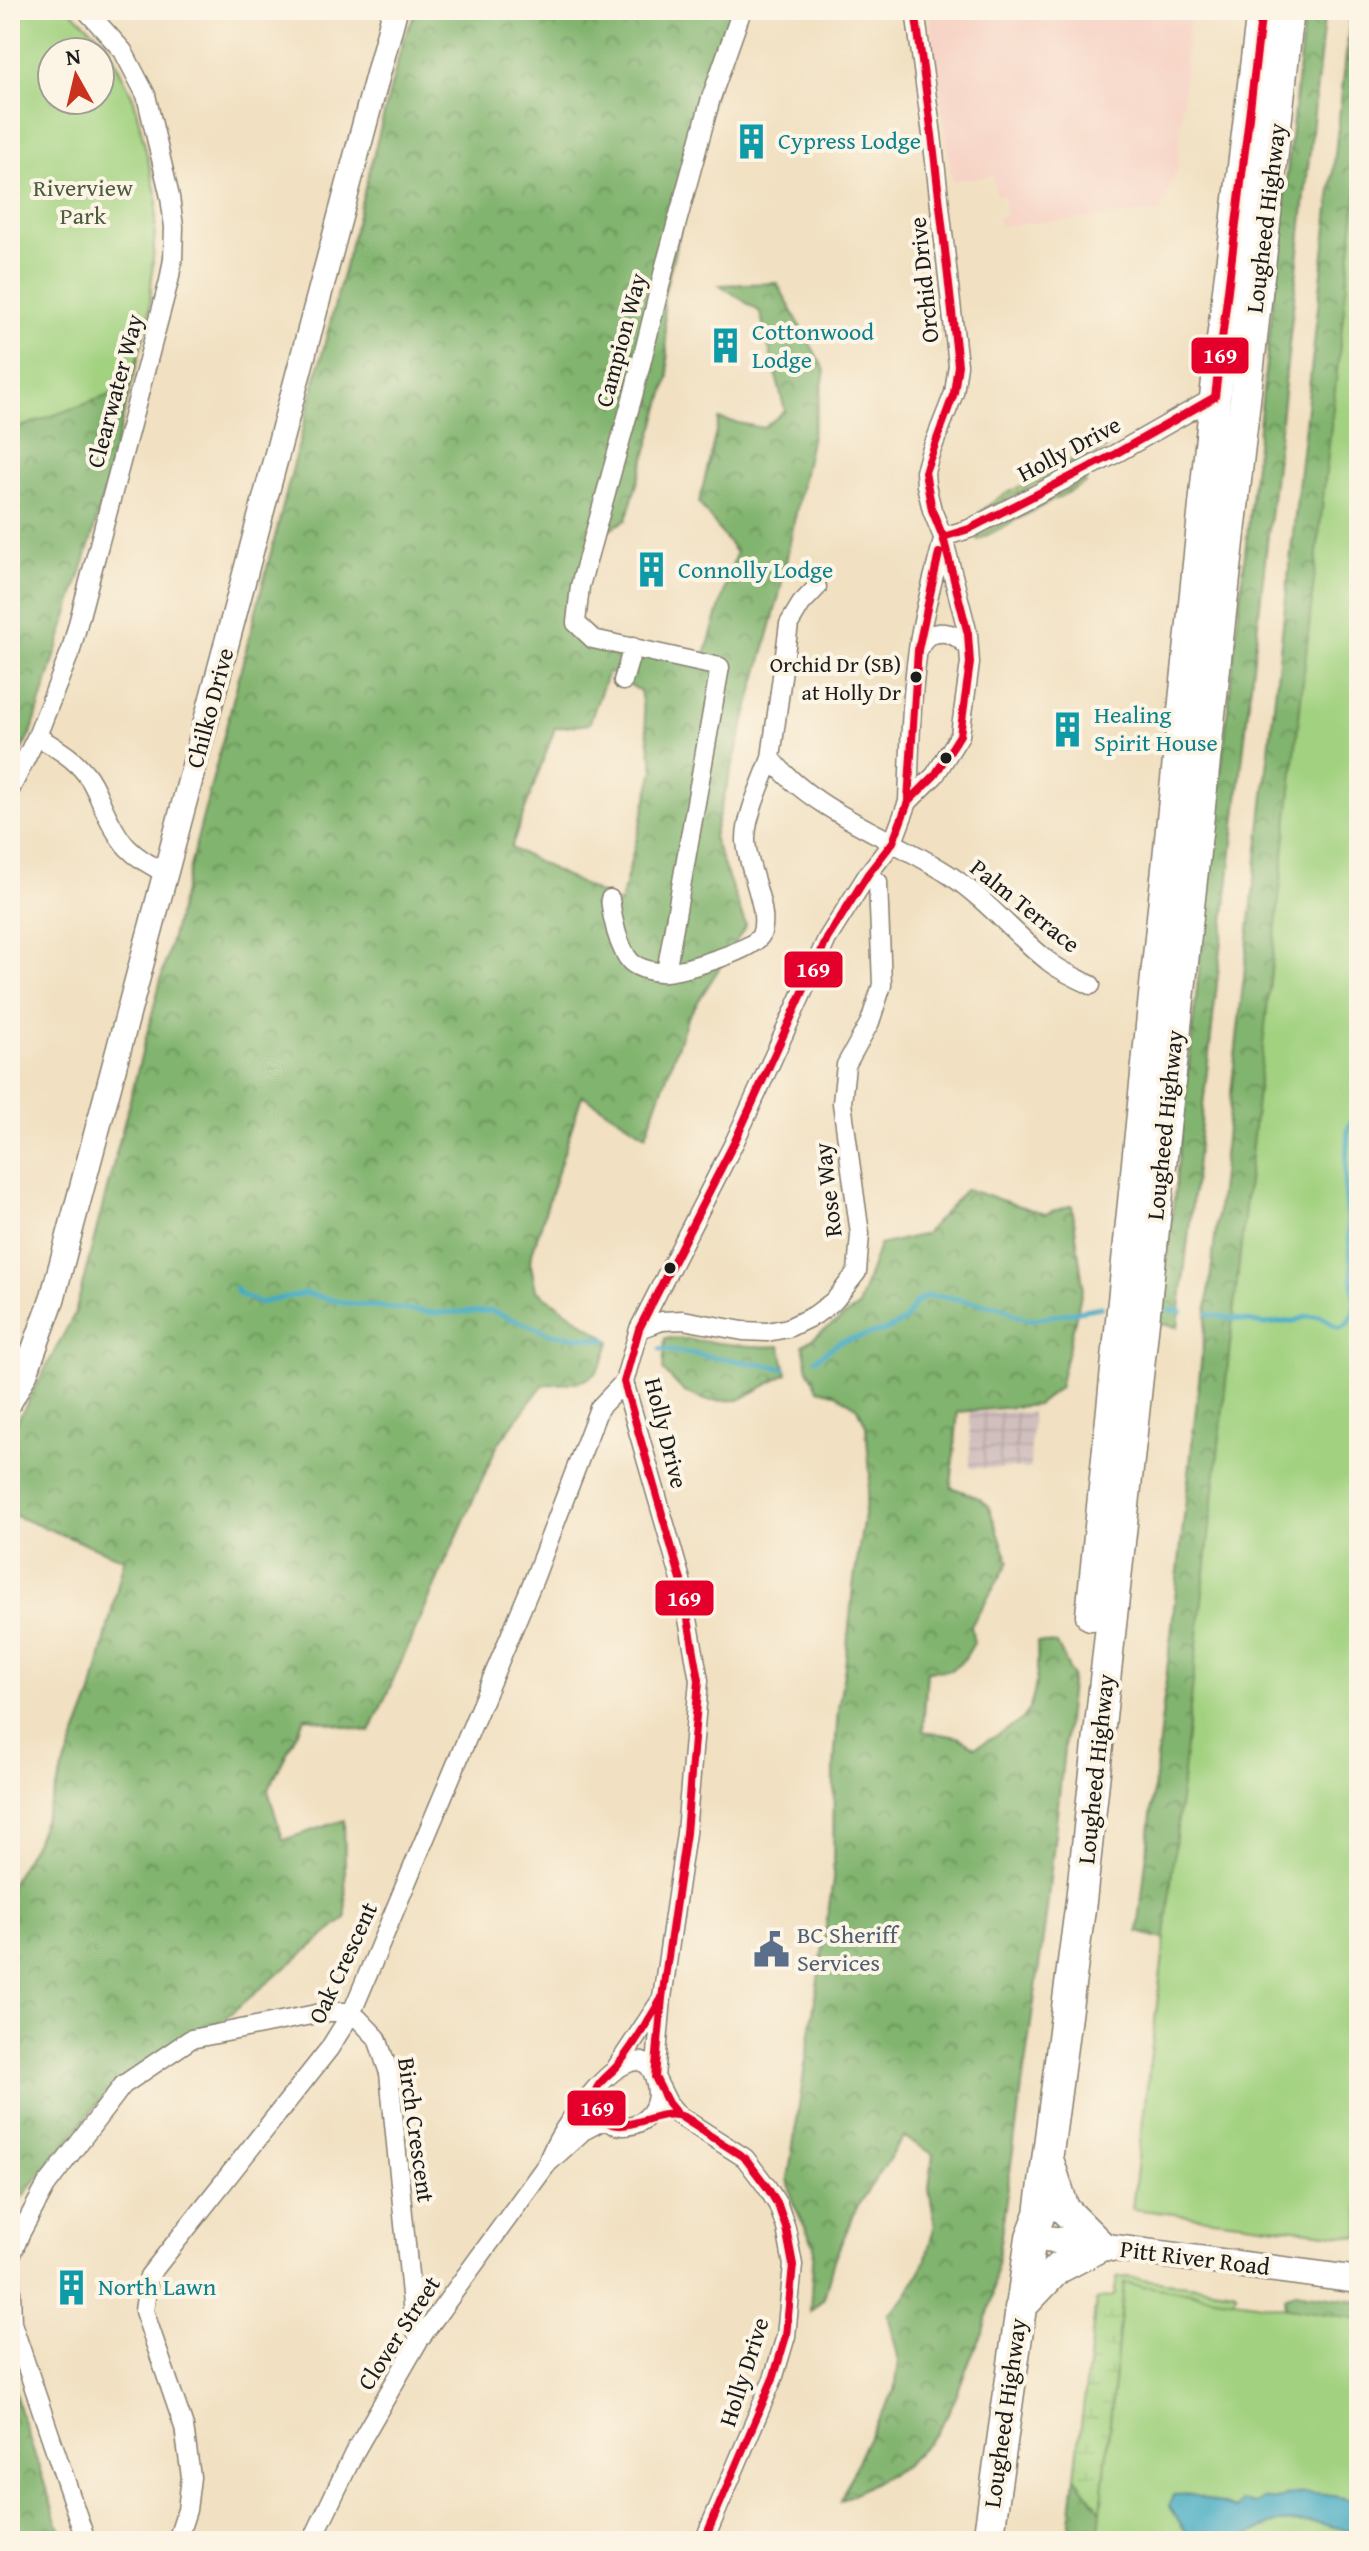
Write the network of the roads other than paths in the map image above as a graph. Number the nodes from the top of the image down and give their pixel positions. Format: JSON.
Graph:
{"nodes":[{"id":1,"x":86,"y":10,"type":"edge"},
{"id":2,"x":742,"y":10,"type":"edge"},
{"id":3,"x":915,"y":10,"type":"edge"},
{"id":4,"x":1262,"y":10,"type":"edge"},
{"id":5,"x":1289,"y":10,"type":"edge"},
{"id":6,"x":388,"y":14,"type":"edge"},
{"id":7,"x":1215,"y":397,"type":"junction"},
{"id":8,"x":943,"y":537,"type":"junction"},
{"id":9,"x":817,"y":587,"type":"dead end"},
{"id":10,"x":633,"y":647,"type":"junction"},
{"id":11,"x":969,"y":648,"type":"junction"},
{"id":12,"x":918,"y":650,"type":"junction"},
{"id":13,"x":623,"y":681,"type":"dead end"},
{"id":14,"x":37,"y":736,"type":"junction"},
{"id":15,"x":910,"y":750,"type":"junction"},
{"id":16,"x":946,"y":757,"type":"junction"},
{"id":17,"x":771,"y":758,"type":"junction"},
{"id":18,"x":10,"y":790,"type":"edge"},
{"id":19,"x":908,"y":802,"type":"junction"},
{"id":20,"x":893,"y":842,"type":"junction"},
{"id":21,"x":166,"y":873,"type":"junction"},
{"id":22,"x":868,"y":874,"type":"junction"},
{"id":23,"x":610,"y":899,"type":"dead end"},
{"id":24,"x":666,"y":972,"type":"junction"},
{"id":25,"x":1091,"y":985,"type":"dead end"},
{"id":26,"x":639,"y":1329,"type":"junction"},
{"id":27,"x":624,"y":1382,"type":"junction"},
{"id":28,"x":10,"y":1401,"type":"edge"},
{"id":29,"x":662,"y":1998,"type":"junction"},
{"id":30,"x":352,"y":2012,"type":"junction"},
{"id":31,"x":616,"y":2068,"type":"junction"},
{"id":32,"x":655,"y":2077,"type":"junction"},
{"id":33,"x":596,"y":2089,"type":"junction"},
{"id":34,"x":678,"y":2115,"type":"junction"},
{"id":35,"x":646,"y":2119,"type":"junction"},
{"id":36,"x":604,"y":2120,"type":"junction"},
{"id":37,"x":1048,"y":2157,"type":"junction"},
{"id":38,"x":547,"y":2164,"type":"junction"},
{"id":39,"x":1031,"y":2237,"type":"junction"},
{"id":40,"x":1101,"y":2246,"type":"junction"},
{"id":41,"x":1359,"y":2280,"type":"edge"},
{"id":42,"x":1020,"y":2308,"type":"junction"},
{"id":43,"x":419,"y":2340,"type":"junction"},
{"id":44,"x":86,"y":2541,"type":"edge"},
{"id":45,"x":177,"y":2541,"type":"edge"},
{"id":46,"x":312,"y":2541,"type":"edge"},
{"id":47,"x":704,"y":2541,"type":"edge"},
{"id":48,"x":988,"y":2541,"type":"edge"}],
"edges":[{"from":1,"to":14,"type":"street","name":"Clearwater Way"},
{"from":2,"to":10,"type":"street","name":"Campion Way"},
{"from":3,"to":8,"type":"street","name":"Orchid Drive"},
{"from":4,"to":7,"type":"main road","name":"Lougheed Highway"},
{"from":5,"to":37,"type":"main road","name":"Lougheed Highway"},
{"from":6,"to":21,"type":"street","name":"Chilko Drive"},
{"from":7,"to":8,"type":"street","name":"Holly Drive"},
{"from":7,"to":39,"type":"main road","name":"Lougheed Highway"},
{"from":8,"to":11,"type":"street","name":"Orchid Drive"},
{"from":8,"to":12,"type":"street"},
{"from":9,"to":17,"type":"street"},
{"from":10,"to":13,"type":"street"},
{"from":10,"to":24,"type":"street","name":"Campion Way"},
{"from":11,"to":12,"type":"street"},
{"from":11,"to":16,"type":"street","name":"Orchid Drive"},
{"from":12,"to":15,"type":"street"},
{"from":14,"to":18,"type":"street","name":"Clearwater Way"},
{"from":14,"to":21,"type":"street"},
{"from":15,"to":16,"type":"street"},
{"from":15,"to":19,"type":"street"},
{"from":16,"to":19,"type":"street","name":"Orchid Drive"},
{"from":17,"to":20,"type":"street","name":"Palm Terrace"},
{"from":17,"to":24,"type":"street"},
{"from":19,"to":20,"type":"street","name":"Holly Drive"},
{"from":20,"to":22,"type":"street","name":"Holly Drive"},
{"from":20,"to":25,"type":"street","name":"Palm Terrace"},
{"from":21,"to":28,"type":"street","name":"Chilko Drive"},
{"from":22,"to":26,"type":"street","name":"Holly Drive"},
{"from":22,"to":26,"type":"street","name":"Rose Way"},
{"from":23,"to":24,"type":"street"},
{"from":26,"to":27,"type":"street","name":"Holly Drive"},
{"from":27,"to":29,"type":"street","name":"Holly Drive"},
{"from":27,"to":30,"type":"street","name":"Oak Crescent"},
{"from":29,"to":31,"type":"street","name":"Holly Drive"},
{"from":29,"to":32,"type":"street","name":"Holly Drive"},
{"from":30,"to":43,"type":"street","name":"Birch Crescent"},
{"from":30,"to":44,"type":"street"},
{"from":30,"to":45,"type":"street","name":"Oak Crescent"},
{"from":31,"to":32,"type":"street"},
{"from":31,"to":33,"type":"street"},
{"from":32,"to":34,"type":"street","name":"Holly Drive"},
{"from":32,"to":35,"type":"street"},
{"from":33,"to":36,"type":"street"},
{"from":33,"to":38,"type":"street","name":"Clover Street"},
{"from":34,"to":35,"type":"street"},
{"from":34,"to":47,"type":"street","name":"Holly Drive"},
{"from":35,"to":36,"type":"street"},
{"from":36,"to":38,"type":"street","name":"Clover Street"},
{"from":37,"to":39,"type":"main road","name":"Lougheed Highway"},
{"from":37,"to":40,"type":"main road"},
{"from":38,"to":43,"type":"street","name":"Clover Street"},
{"from":39,"to":40,"type":"main road","name":"Pitt River Road"},
{"from":39,"to":42,"type":"main road","name":"Lougheed Highway"},
{"from":40,"to":41,"type":"main road","name":"Pitt River Road"},
{"from":40,"to":42,"type":"main road"},
{"from":42,"to":48,"type":"main road","name":"Lougheed Highway"},
{"from":43,"to":46,"type":"street","name":"Clover Street"}]}
